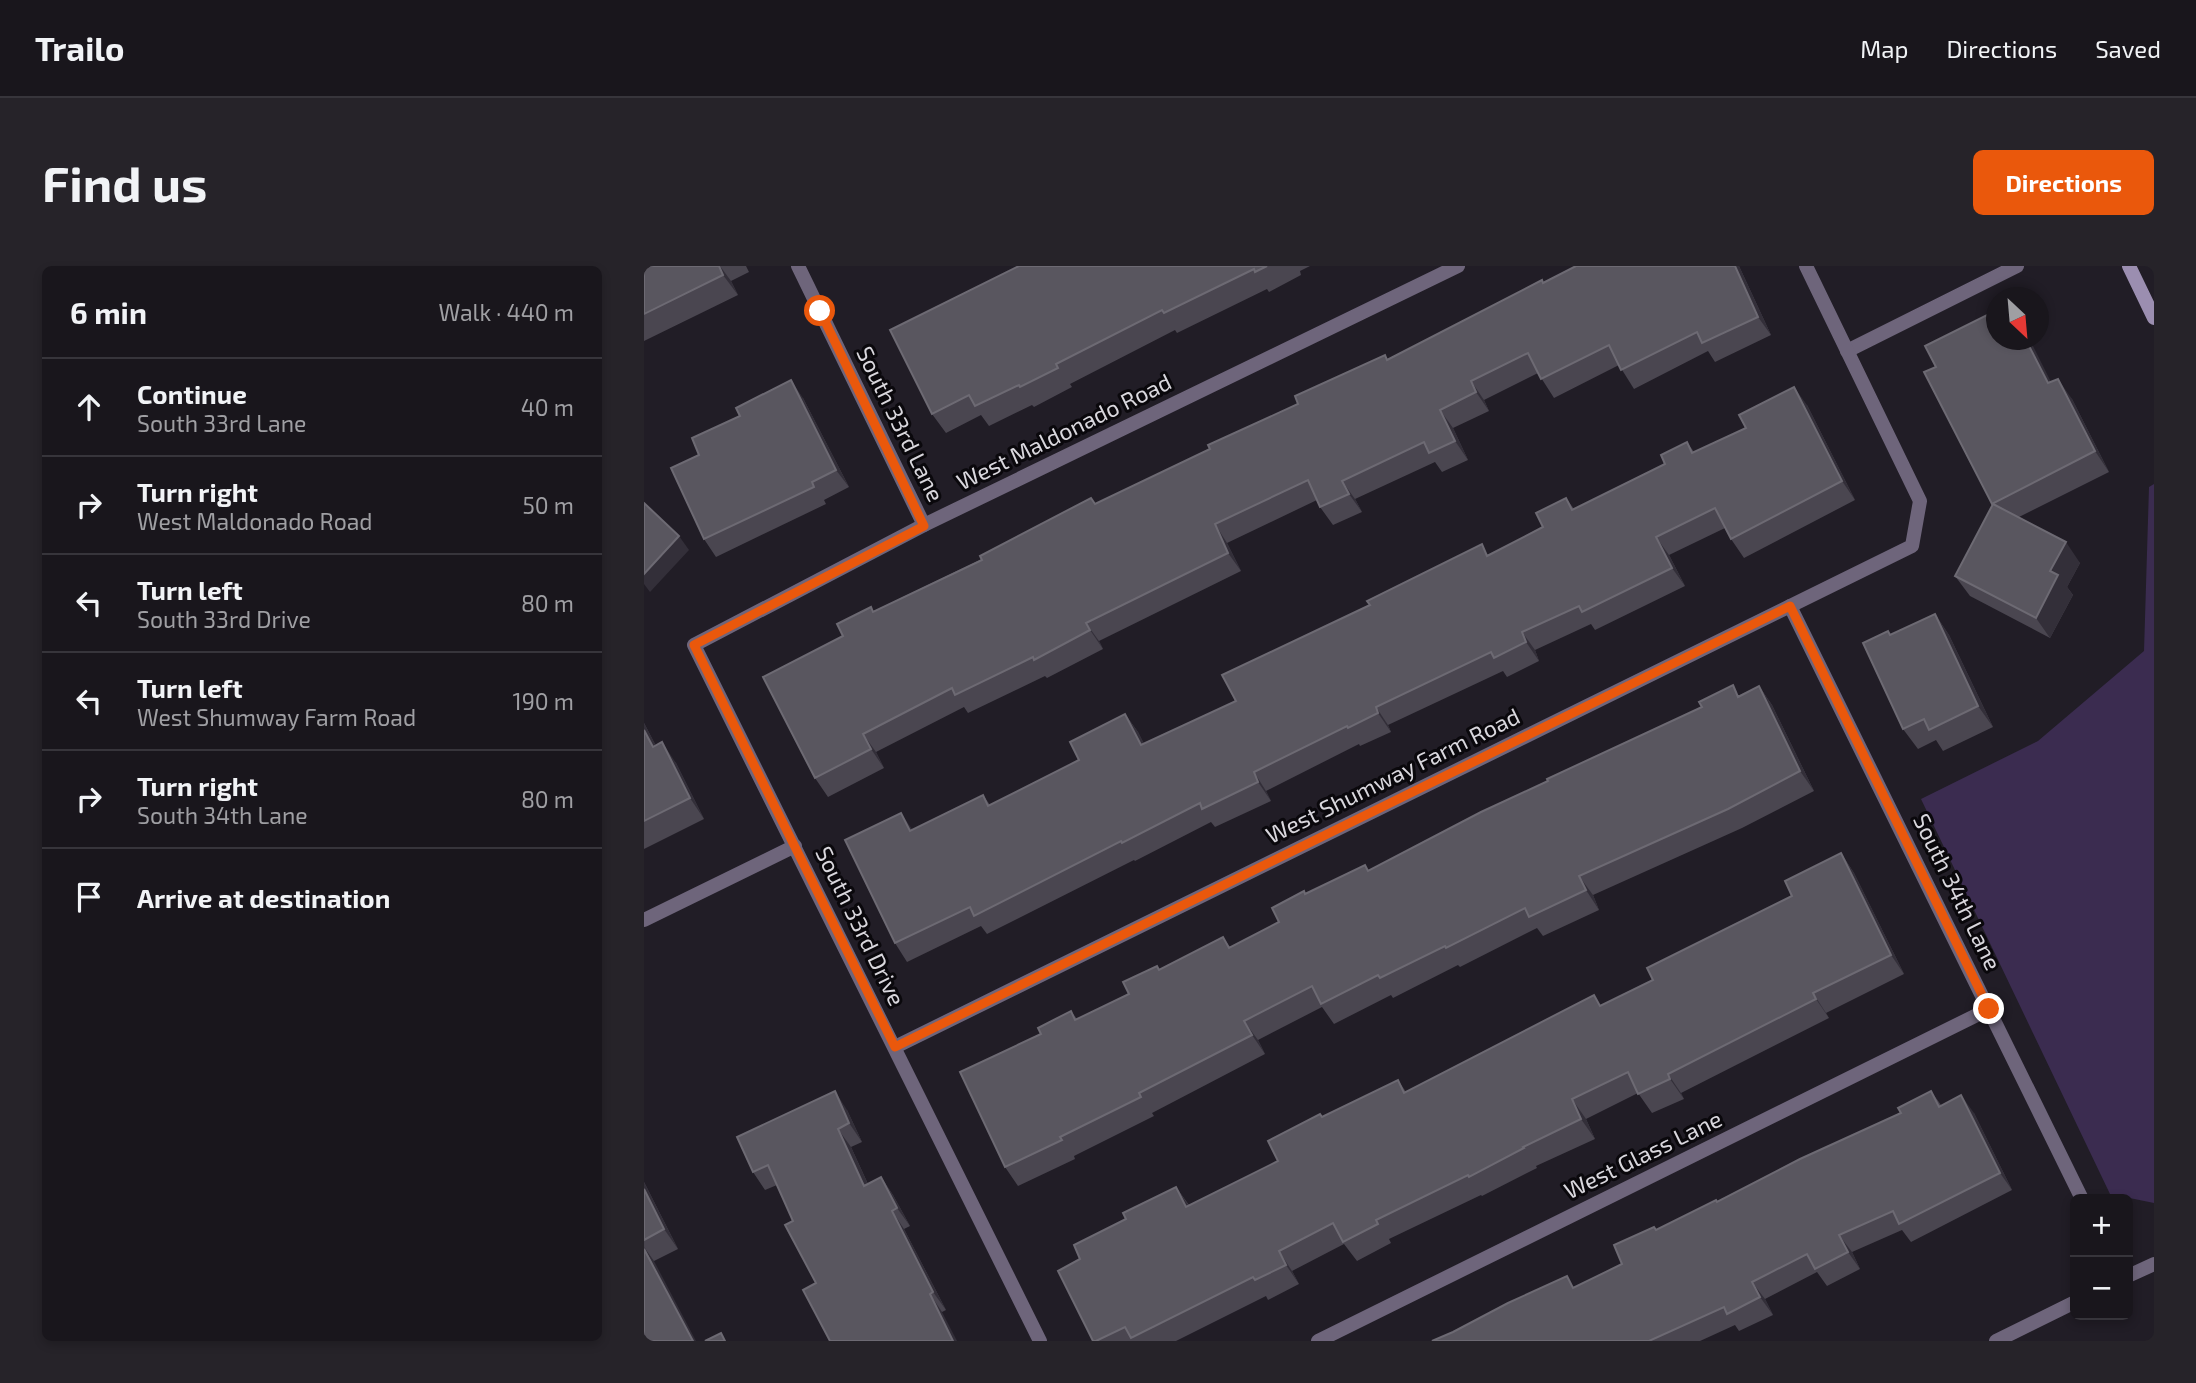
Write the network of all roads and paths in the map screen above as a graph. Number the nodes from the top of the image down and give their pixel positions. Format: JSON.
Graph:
{"nodes":[{"id":1,"x":798,"y":266,"type":"edge"},
{"id":2,"x":1458,"y":266,"type":"edge"},
{"id":3,"x":1806,"y":266,"type":"edge"},
{"id":4,"x":2017,"y":266,"type":"edge"},
{"id":5,"x":2129,"y":266,"type":"edge"},
{"id":6,"x":2154,"y":318,"type":"edge"},
{"id":7,"x":1847,"y":351,"type":"junction"},
{"id":8,"x":924,"y":526,"type":"junction"},
{"id":9,"x":1790,"y":606,"type":"junction"},
{"id":10,"x":694,"y":645,"type":"joint"},
{"id":11,"x":795,"y":846,"type":"junction"},
{"id":12,"x":644,"y":920,"type":"edge"},
{"id":13,"x":1989,"y":1009,"type":"junction"},
{"id":14,"x":895,"y":1047,"type":"junction"},
{"id":15,"x":2080,"y":1194,"type":"edge"},
{"id":16,"x":2154,"y":1264,"type":"edge"},
{"id":17,"x":2133,"y":1274,"type":"edge"},
{"id":18,"x":2070,"y":1304,"type":"edge"},
{"id":19,"x":1040,"y":1341,"type":"edge"},
{"id":20,"x":1318,"y":1341,"type":"edge"},
{"id":21,"x":1996,"y":1341,"type":"edge"}],
"edges":[{"from":1,"to":8,"type":"street","name":"South 33rd Lane"},
{"from":2,"to":8,"type":"street","name":"West Maldonado Road"},
{"from":3,"to":7,"type":"street"},
{"from":4,"to":7,"type":"street"},
{"from":5,"to":6,"type":"main road"},
{"from":7,"to":9,"type":"street","name":"West Shumway Farm Road"},
{"from":8,"to":10,"type":"street","name":"West Maldonado Road"},
{"from":9,"to":13,"type":"street","name":"South 34th Lane"},
{"from":9,"to":14,"type":"street","name":"West Shumway Farm Road"},
{"from":10,"to":11,"type":"street","name":"South 33rd Drive"},
{"from":11,"to":12,"type":"street"},
{"from":11,"to":14,"type":"street","name":"South 33rd Drive"},
{"from":13,"to":15,"type":"street","name":"South 34th Lane"},
{"from":13,"to":20,"type":"street","name":"West Glass Lane"},
{"from":14,"to":19,"type":"street","name":"South 33rd Drive"},
{"from":16,"to":17,"type":"street"},
{"from":18,"to":21,"type":"street"}]}
